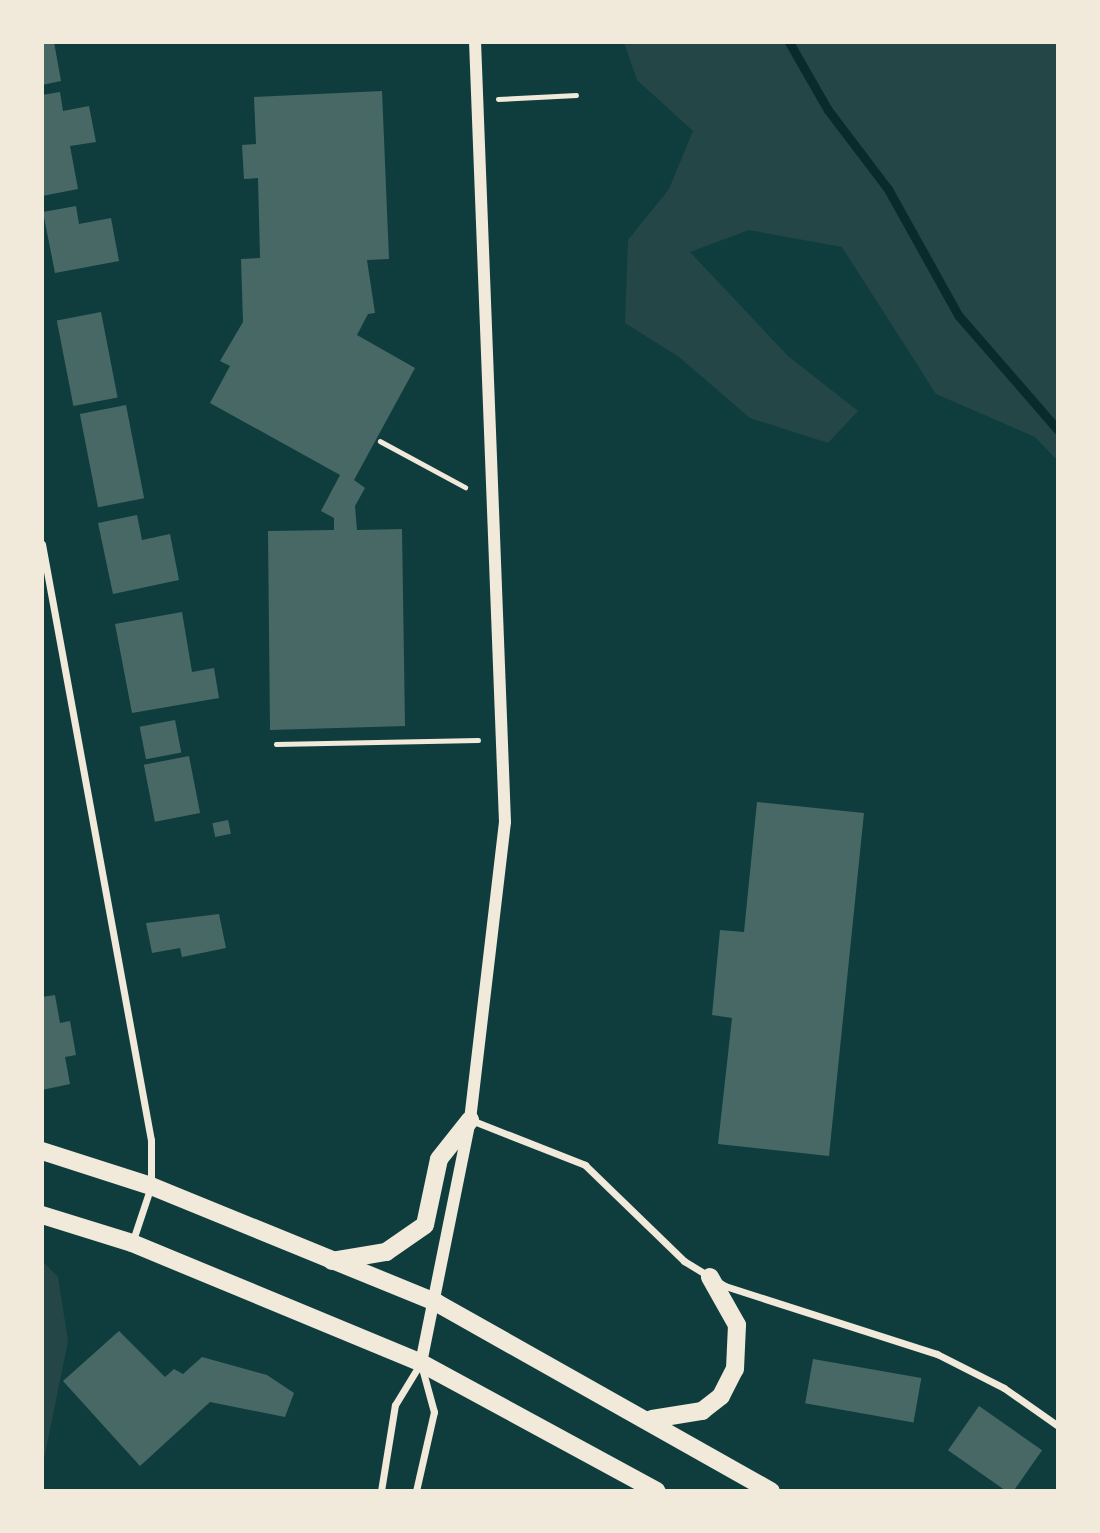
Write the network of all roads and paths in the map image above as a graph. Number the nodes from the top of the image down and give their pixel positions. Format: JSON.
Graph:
{"nodes":[{"id":1,"x":475,"y":42,"type":"edge"},
{"id":2,"x":576,"y":95,"type":"dead end"},
{"id":3,"x":498,"y":99,"type":"dead end"},
{"id":4,"x":380,"y":441,"type":"dead end"},
{"id":5,"x":465,"y":487,"type":"dead end"},
{"id":6,"x":42,"y":544,"type":"edge"},
{"id":7,"x":478,"y":740,"type":"dead end"},
{"id":8,"x":276,"y":744,"type":"dead end"},
{"id":9,"x":470,"y":1120,"type":"junction"},
{"id":10,"x":42,"y":1151,"type":"edge"},
{"id":11,"x":151,"y":1186,"type":"junction"},
{"id":12,"x":42,"y":1215,"type":"edge"},
{"id":13,"x":132,"y":1243,"type":"junction"},
{"id":14,"x":332,"y":1261,"type":"junction"},
{"id":15,"x":710,"y":1277,"type":"junction"},
{"id":16,"x":437,"y":1303,"type":"junction"},
{"id":17,"x":421,"y":1363,"type":"junction"},
{"id":18,"x":652,"y":1419,"type":"junction"},
{"id":19,"x":1058,"y":1426,"type":"edge"},
{"id":20,"x":381,"y":1491,"type":"edge"},
{"id":21,"x":416,"y":1491,"type":"edge"},
{"id":22,"x":657,"y":1491,"type":"edge"},
{"id":23,"x":771,"y":1491,"type":"edge"}],
"edges":[{"from":1,"to":9,"type":"street"},
{"from":2,"to":3,"type":"path"},
{"from":4,"to":5,"type":"path"},
{"from":6,"to":11,"type":"street"},
{"from":7,"to":8,"type":"path"},
{"from":9,"to":14,"type":"main road"},
{"from":9,"to":15,"type":"street"},
{"from":9,"to":16,"type":"street"},
{"from":10,"to":11,"type":"main road"},
{"from":11,"to":13,"type":"street"},
{"from":11,"to":14,"type":"main road"},
{"from":12,"to":13,"type":"main road"},
{"from":13,"to":17,"type":"main road"},
{"from":14,"to":16,"type":"main road"},
{"from":15,"to":18,"type":"main road"},
{"from":15,"to":19,"type":"street"},
{"from":16,"to":17,"type":"street"},
{"from":16,"to":18,"type":"main road"},
{"from":17,"to":20,"type":"street"},
{"from":17,"to":21,"type":"street"},
{"from":17,"to":22,"type":"main road"},
{"from":18,"to":23,"type":"main road"}]}
